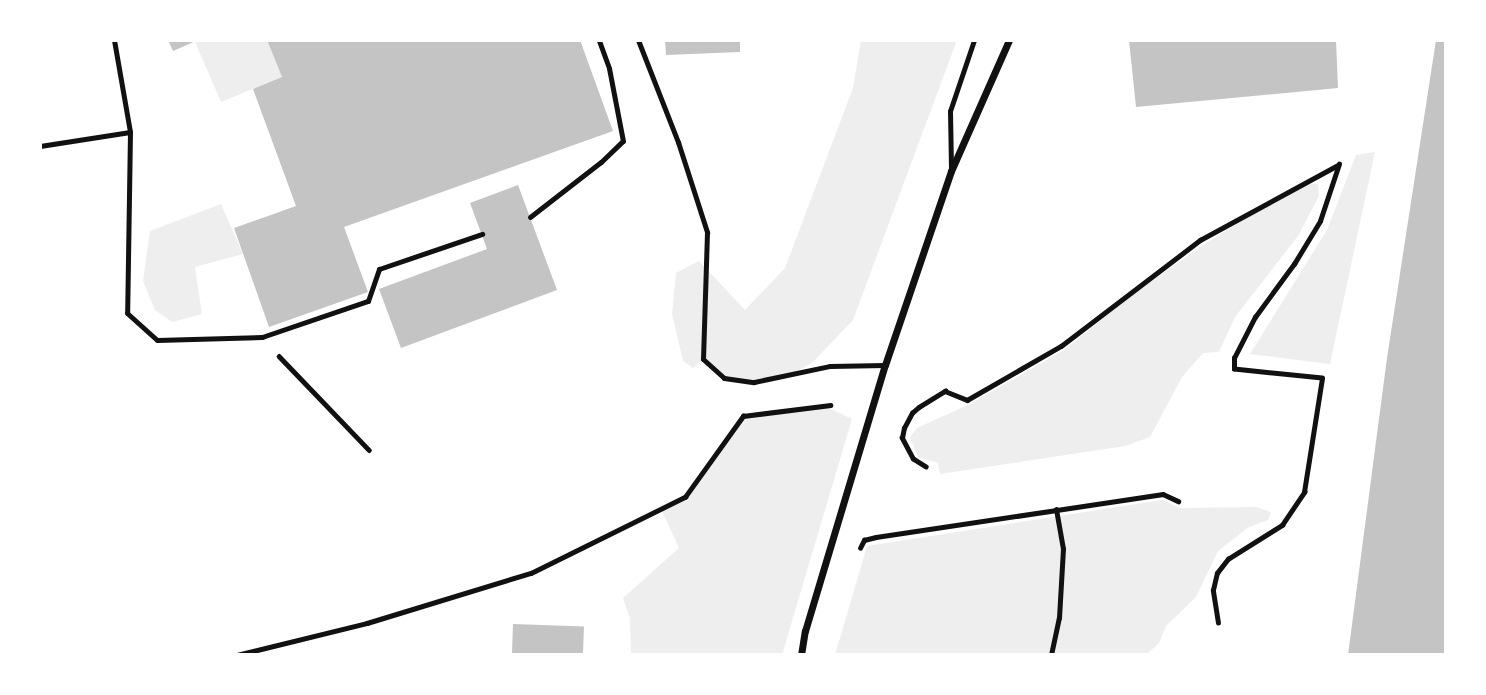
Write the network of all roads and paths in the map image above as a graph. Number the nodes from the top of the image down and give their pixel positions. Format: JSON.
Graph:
{"nodes":[{"id":1,"x":114,"y":40,"type":"edge"},
{"id":2,"x":599,"y":40,"type":"edge"},
{"id":3,"x":638,"y":40,"type":"edge"},
{"id":4,"x":974,"y":40,"type":"edge"},
{"id":5,"x":1009,"y":40,"type":"edge"},
{"id":6,"x":130,"y":132,"type":"junction"},
{"id":7,"x":40,"y":146,"type":"edge"},
{"id":8,"x":951,"y":171,"type":"junction"},
{"id":9,"x":530,"y":217,"type":"dead end"},
{"id":10,"x":482,"y":234,"type":"dead end"},
{"id":11,"x":262,"y":337,"type":"junction"},
{"id":12,"x":885,"y":365,"type":"junction"},
{"id":13,"x":830,"y":405,"type":"dead end"},
{"id":14,"x":369,"y":450,"type":"dead end"},
{"id":15,"x":926,"y":467,"type":"dead end"},
{"id":16,"x":1178,"y":501,"type":"dead end"},
{"id":17,"x":1056,"y":510,"type":"junction"},
{"id":18,"x":858,"y":550,"type":"dead end"},
{"id":19,"x":1218,"y":623,"type":"dead end"},
{"id":20,"x":237,"y":655,"type":"edge"},
{"id":21,"x":801,"y":655,"type":"edge"},
{"id":22,"x":1051,"y":655,"type":"edge"}],
"edges":[{"from":1,"to":6,"type":"lane"},
{"from":2,"to":9,"type":"lane"},
{"from":3,"to":12,"type":"lane"},
{"from":4,"to":8,"type":"lane"},
{"from":5,"to":8,"type":"street"},
{"from":6,"to":7,"type":"lane"},
{"from":6,"to":11,"type":"lane"},
{"from":8,"to":12,"type":"street"},
{"from":10,"to":11,"type":"lane"},
{"from":11,"to":14,"type":"path"},
{"from":12,"to":21,"type":"street"},
{"from":13,"to":20,"type":"path"},
{"from":15,"to":19,"type":"path"},
{"from":16,"to":17,"type":"path"},
{"from":17,"to":18,"type":"path"},
{"from":17,"to":22,"type":"path"}]}
